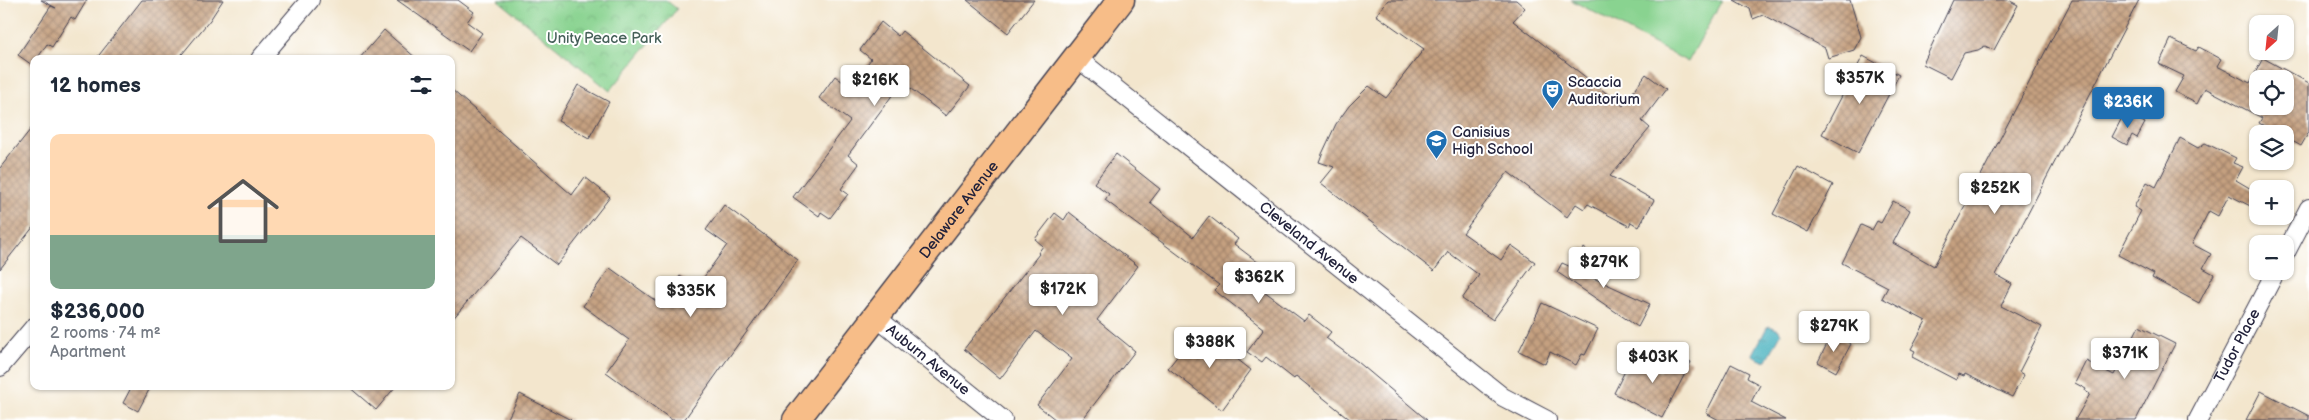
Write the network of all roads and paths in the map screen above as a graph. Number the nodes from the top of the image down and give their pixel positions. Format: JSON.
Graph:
{"nodes":[{"id":1,"x":310,"y":0,"type":"edge"},
{"id":2,"x":1121,"y":0,"type":"edge"},
{"id":3,"x":263,"y":55,"type":"edge"},
{"id":4,"x":1076,"y":57,"type":"junction"},
{"id":5,"x":2309,"y":208,"type":"edge"},
{"id":6,"x":2294,"y":237,"type":"edge"},
{"id":7,"x":2271,"y":280,"type":"edge"},
{"id":8,"x":877,"y":318,"type":"junction"},
{"id":9,"x":30,"y":332,"type":"edge"},
{"id":10,"x":0,"y":367,"type":"edge"},
{"id":11,"x":796,"y":420,"type":"edge"},
{"id":12,"x":1003,"y":420,"type":"edge"},
{"id":13,"x":1547,"y":420,"type":"edge"},
{"id":14,"x":2198,"y":420,"type":"edge"}],
"edges":[{"from":1,"to":3,"type":"street"},
{"from":2,"to":4,"type":"main road","name":"Delaware Avenue"},
{"from":4,"to":8,"type":"main road","name":"Delaware Avenue"},
{"from":4,"to":13,"type":"street","name":"Cleveland Avenue"},
{"from":5,"to":6,"type":"street"},
{"from":7,"to":14,"type":"street","name":"Tudor Place"},
{"from":8,"to":11,"type":"main road","name":"Delaware Avenue"},
{"from":8,"to":12,"type":"street","name":"Auburn Avenue"},
{"from":9,"to":10,"type":"street"}]}
